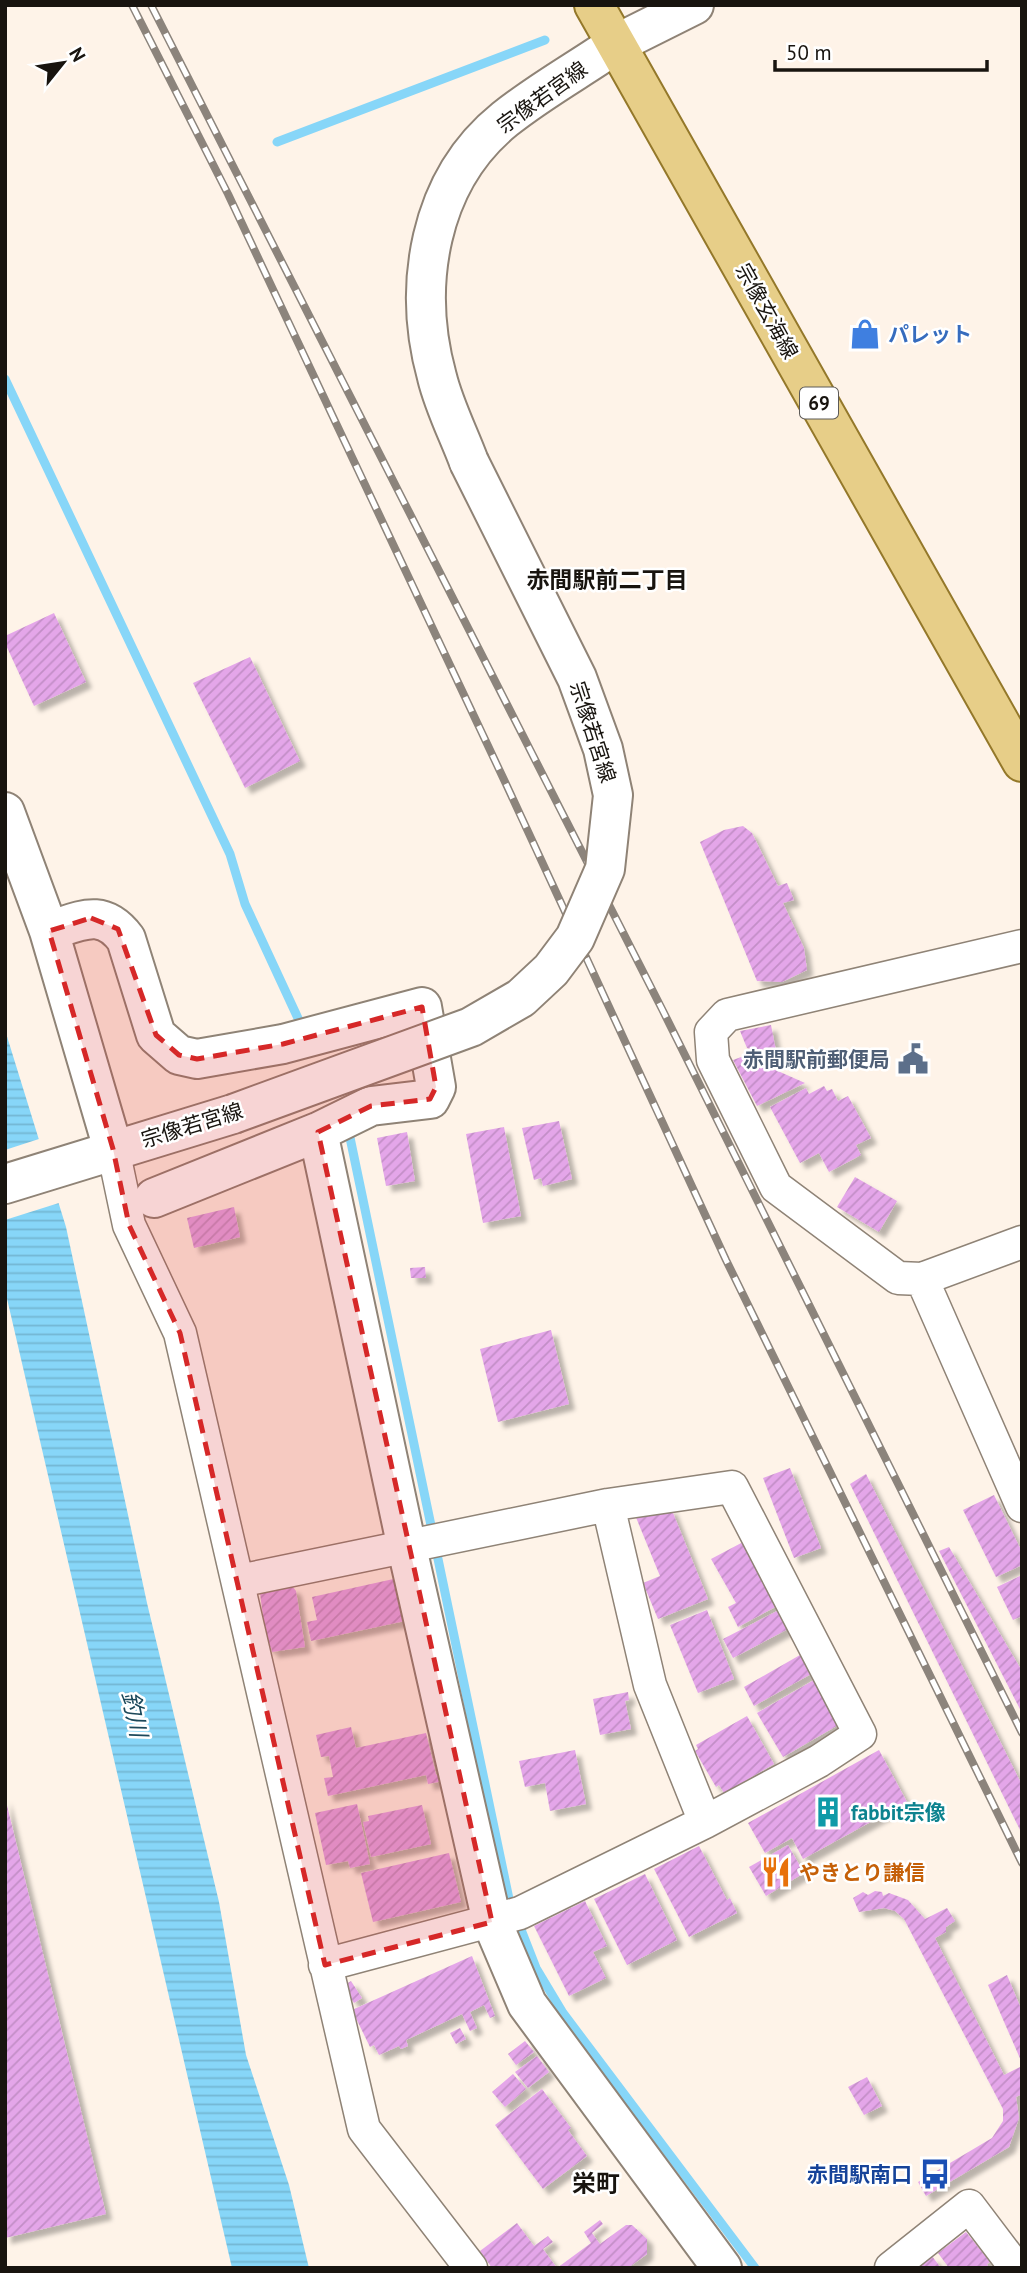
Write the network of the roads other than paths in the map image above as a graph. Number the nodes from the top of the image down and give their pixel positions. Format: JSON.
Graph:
{"nodes":[{"id":1,"x":594,"y":5,"type":"edge"},
{"id":2,"x":694,"y":5,"type":"edge"},
{"id":3,"x":617,"y":44,"type":"junction"},
{"id":4,"x":1022,"y":762,"type":"edge"},
{"id":5,"x":5,"y":811,"type":"edge"},
{"id":6,"x":49,"y":931,"type":"junction"},
{"id":7,"x":1022,"y":946,"type":"edge"},
{"id":8,"x":318,"y":1132,"type":"junction"},
{"id":9,"x":100,"y":1154,"type":"junction"},
{"id":10,"x":5,"y":1184,"type":"edge"},
{"id":11,"x":153,"y":1198,"type":"dead end"},
{"id":12,"x":1022,"y":1242,"type":"edge"},
{"id":13,"x":922,"y":1279,"type":"junction"},
{"id":14,"x":608,"y":1505,"type":"junction"},
{"id":15,"x":1022,"y":1506,"type":"edge"},
{"id":16,"x":407,"y":1548,"type":"junction"},
{"id":17,"x":239,"y":1581,"type":"junction"},
{"id":18,"x":705,"y":1822,"type":"junction"},
{"id":19,"x":492,"y":1922,"type":"junction"},
{"id":20,"x":325,"y":1965,"type":"junction"},
{"id":21,"x":719,"y":2267,"type":"edge"},
{"id":22,"x":471,"y":2268,"type":"edge"},
{"id":23,"x":891,"y":2268,"type":"edge"},
{"id":24,"x":1016,"y":2268,"type":"edge"}],
"edges":[{"from":1,"to":3,"type":"main road","name":"宗像玄海線","number":"69"},
{"from":2,"to":3,"type":"street","name":"宗像若宮線"},
{"from":3,"to":4,"type":"main road","name":"宗像玄海線","number":"69"},
{"from":3,"to":9,"type":"street","name":"宗像若宮線","bridge":true},
{"from":5,"to":6,"type":"street"},
{"from":6,"to":8,"type":"street"},
{"from":6,"to":9,"type":"street"},
{"from":7,"to":13,"type":"street"},
{"from":8,"to":11,"type":"street"},
{"from":8,"to":16,"type":"street"},
{"from":9,"to":10,"type":"street","name":"宗像若宮線"},
{"from":9,"to":17,"type":"street"},
{"from":12,"to":13,"type":"street"},
{"from":13,"to":15,"type":"street"},
{"from":14,"to":16,"type":"street"},
{"from":14,"to":18,"type":"street"},
{"from":14,"to":18,"type":"street"},
{"from":16,"to":17,"type":"street"},
{"from":16,"to":19,"type":"street"},
{"from":17,"to":20,"type":"street"},
{"from":18,"to":19,"type":"street"},
{"from":19,"to":20,"type":"street"},
{"from":19,"to":21,"type":"street"},
{"from":20,"to":22,"type":"street"},
{"from":23,"to":24,"type":"street"}]}
